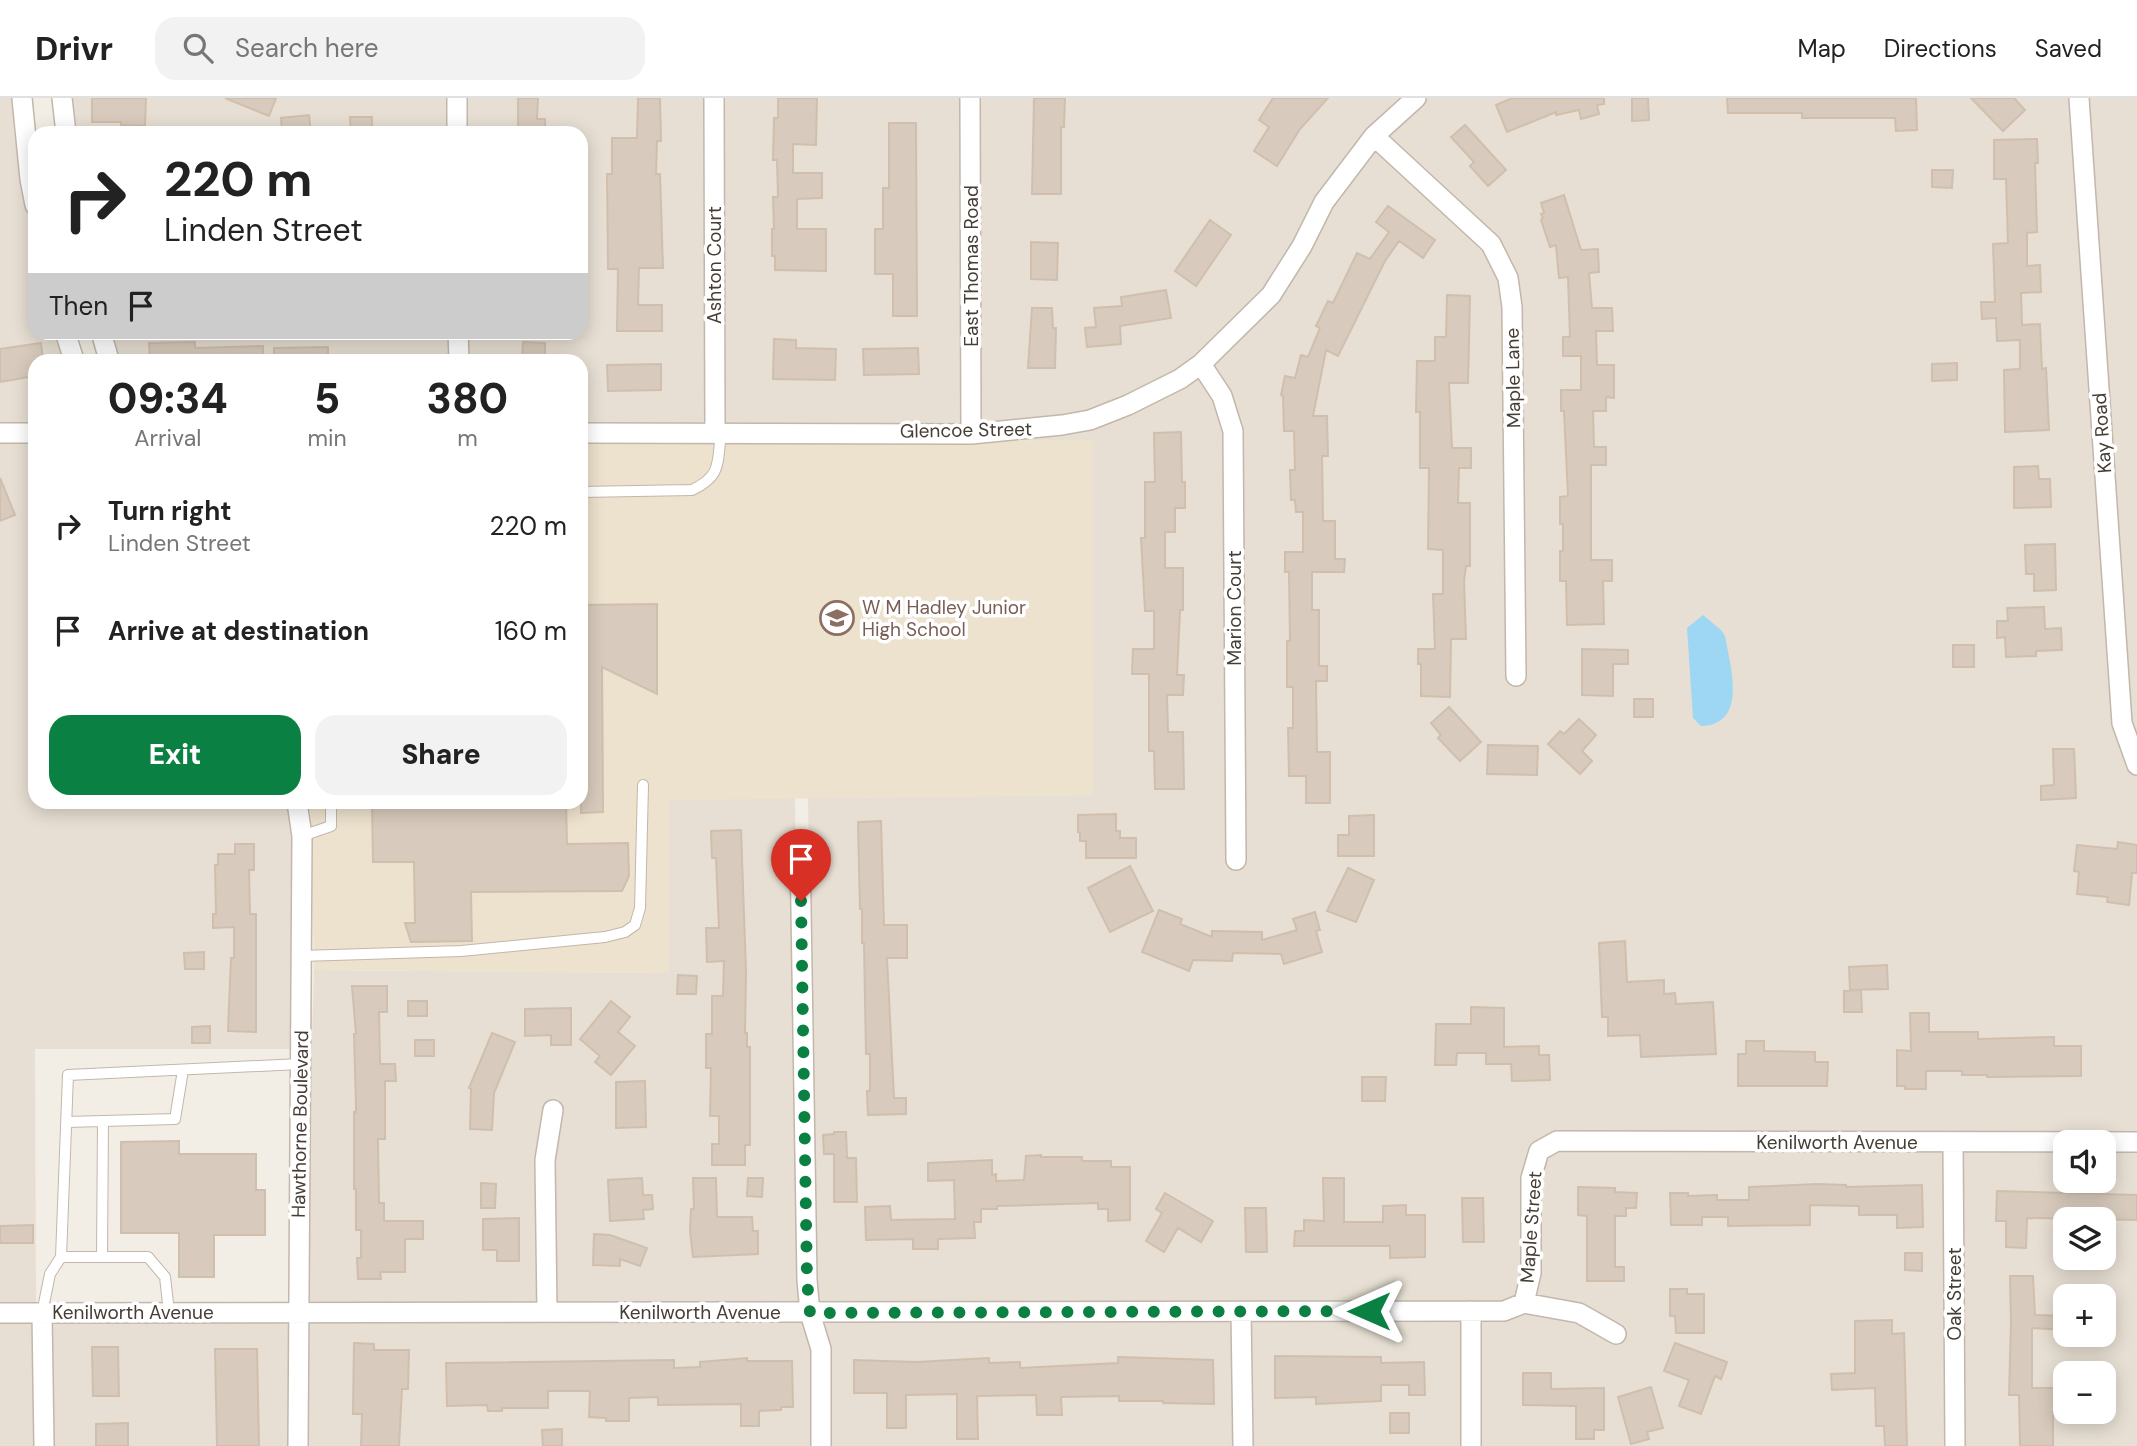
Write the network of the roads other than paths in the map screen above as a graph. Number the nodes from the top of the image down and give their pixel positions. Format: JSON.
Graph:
{"nodes":[{"id":1,"x":22,"y":98,"type":"edge"},
{"id":2,"x":62,"y":98,"type":"edge"},
{"id":3,"x":457,"y":98,"type":"edge"},
{"id":4,"x":714,"y":98,"type":"edge"},
{"id":5,"x":970,"y":98,"type":"edge"},
{"id":6,"x":1416,"y":98,"type":"edge"},
{"id":7,"x":2079,"y":98,"type":"edge"},
{"id":8,"x":65,"y":126,"type":"edge"},
{"id":9,"x":457,"y":126,"type":"edge"},
{"id":10,"x":1374,"y":136,"type":"junction"},
{"id":11,"x":28,"y":147,"type":"edge"},
{"id":12,"x":1201,"y":364,"type":"junction"},
{"id":13,"x":0,"y":433,"type":"edge"},
{"id":14,"x":28,"y":433,"type":"edge"},
{"id":15,"x":588,"y":433,"type":"edge"},
{"id":16,"x":718,"y":433,"type":"junction"},
{"id":17,"x":971,"y":433,"type":"junction"},
{"id":18,"x":588,"y":492,"type":"edge"},
{"id":19,"x":1516,"y":676,"type":"dead end"},
{"id":20,"x":2137,"y":765,"type":"edge"},
{"id":21,"x":643,"y":785,"type":"dead end"},
{"id":22,"x":298,"y":809,"type":"edge"},
{"id":23,"x":331,"y":809,"type":"edge"},
{"id":24,"x":302,"y":836,"type":"junction"},
{"id":25,"x":800,"y":846,"type":"dead end"},
{"id":26,"x":1236,"y":860,"type":"dead end"},
{"id":27,"x":301,"y":956,"type":"junction"},
{"id":28,"x":300,"y":1064,"type":"junction"},
{"id":29,"x":183,"y":1070,"type":"junction"},
{"id":30,"x":553,"y":1110,"type":"dead end"},
{"id":31,"x":103,"y":1121,"type":"junction"},
{"id":32,"x":67,"y":1122,"type":"junction"},
{"id":33,"x":1954,"y":1142,"type":"junction"},
{"id":34,"x":2137,"y":1142,"type":"edge"},
{"id":35,"x":1539,"y":1151,"type":"joint"},
{"id":36,"x":61,"y":1257,"type":"junction"},
{"id":37,"x":102,"y":1257,"type":"junction"},
{"id":38,"x":1524,"y":1303,"type":"junction"},
{"id":39,"x":1241,"y":1311,"type":"junction"},
{"id":40,"x":1471,"y":1311,"type":"junction"},
{"id":41,"x":169,"y":1312,"type":"junction"},
{"id":42,"x":298,"y":1312,"type":"junction"},
{"id":43,"x":547,"y":1312,"type":"junction"},
{"id":44,"x":0,"y":1313,"type":"edge"},
{"id":45,"x":42,"y":1313,"type":"junction"},
{"id":46,"x":810,"y":1313,"type":"junction"},
{"id":47,"x":1616,"y":1334,"type":"dead end"},
{"id":48,"x":44,"y":1446,"type":"edge"},
{"id":49,"x":299,"y":1446,"type":"edge"},
{"id":50,"x":821,"y":1446,"type":"edge"},
{"id":51,"x":1243,"y":1446,"type":"edge"},
{"id":52,"x":1471,"y":1446,"type":"edge"},
{"id":53,"x":1955,"y":1446,"type":"edge"}],
"edges":[{"from":1,"to":11,"type":"street"},
{"from":2,"to":8,"type":"street"},
{"from":3,"to":9,"type":"street"},
{"from":4,"to":16,"type":"street","name":"Ashton Court"},
{"from":5,"to":17,"type":"street","name":"East Thomas Road"},
{"from":6,"to":10,"type":"street","name":"Glencoe Street"},
{"from":7,"to":20,"type":"street","name":"Kay Road"},
{"from":10,"to":12,"type":"street","name":"Glencoe Street"},
{"from":10,"to":19,"type":"street","name":"Maple Lane"},
{"from":12,"to":17,"type":"street","name":"Glencoe Street"},
{"from":12,"to":26,"type":"street","name":"Marion Court"},
{"from":13,"to":14,"type":"street"},
{"from":15,"to":16,"type":"street","name":"Glencoe Street"},
{"from":16,"to":17,"type":"street","name":"Glencoe Street"},
{"from":16,"to":18,"type":"lane"},
{"from":21,"to":27,"type":"lane"},
{"from":22,"to":24,"type":"street","name":"Hawthorne Boulevard"},
{"from":23,"to":24,"type":"lane"},
{"from":24,"to":27,"type":"street","name":"Hawthorne Boulevard"},
{"from":25,"to":46,"type":"street"},
{"from":27,"to":28,"type":"street","name":"Hawthorne Boulevard"},
{"from":28,"to":29,"type":"lane"},
{"from":28,"to":42,"type":"street","name":"Hawthorne Boulevard"},
{"from":29,"to":31,"type":"lane"},
{"from":29,"to":32,"type":"lane"},
{"from":30,"to":43,"type":"street"},
{"from":31,"to":32,"type":"lane"},
{"from":31,"to":37,"type":"lane"},
{"from":32,"to":36,"type":"lane"},
{"from":33,"to":34,"type":"street","name":"Kenilworth Avenue"},
{"from":33,"to":35,"type":"street","name":"Kenilworth Avenue"},
{"from":33,"to":53,"type":"street","name":"Oak Street"},
{"from":35,"to":38,"type":"street","name":"Maple Street"},
{"from":36,"to":37,"type":"lane"},
{"from":36,"to":45,"type":"lane"},
{"from":37,"to":41,"type":"lane"},
{"from":38,"to":40,"type":"street","name":"Kenilworth Avenue"},
{"from":38,"to":47,"type":"street"},
{"from":39,"to":40,"type":"street","name":"Kenilworth Avenue"},
{"from":39,"to":46,"type":"street","name":"Kenilworth Avenue"},
{"from":39,"to":51,"type":"street"},
{"from":40,"to":52,"type":"street"},
{"from":41,"to":42,"type":"street","name":"Kenilworth Avenue"},
{"from":41,"to":45,"type":"street","name":"Kenilworth Avenue"},
{"from":42,"to":43,"type":"street","name":"Kenilworth Avenue"},
{"from":42,"to":49,"type":"street","name":"Hawthorne Boulevard"},
{"from":43,"to":46,"type":"street","name":"Kenilworth Avenue"},
{"from":44,"to":45,"type":"street","name":"Kenilworth Avenue"},
{"from":45,"to":48,"type":"street"},
{"from":46,"to":50,"type":"street"}]}
